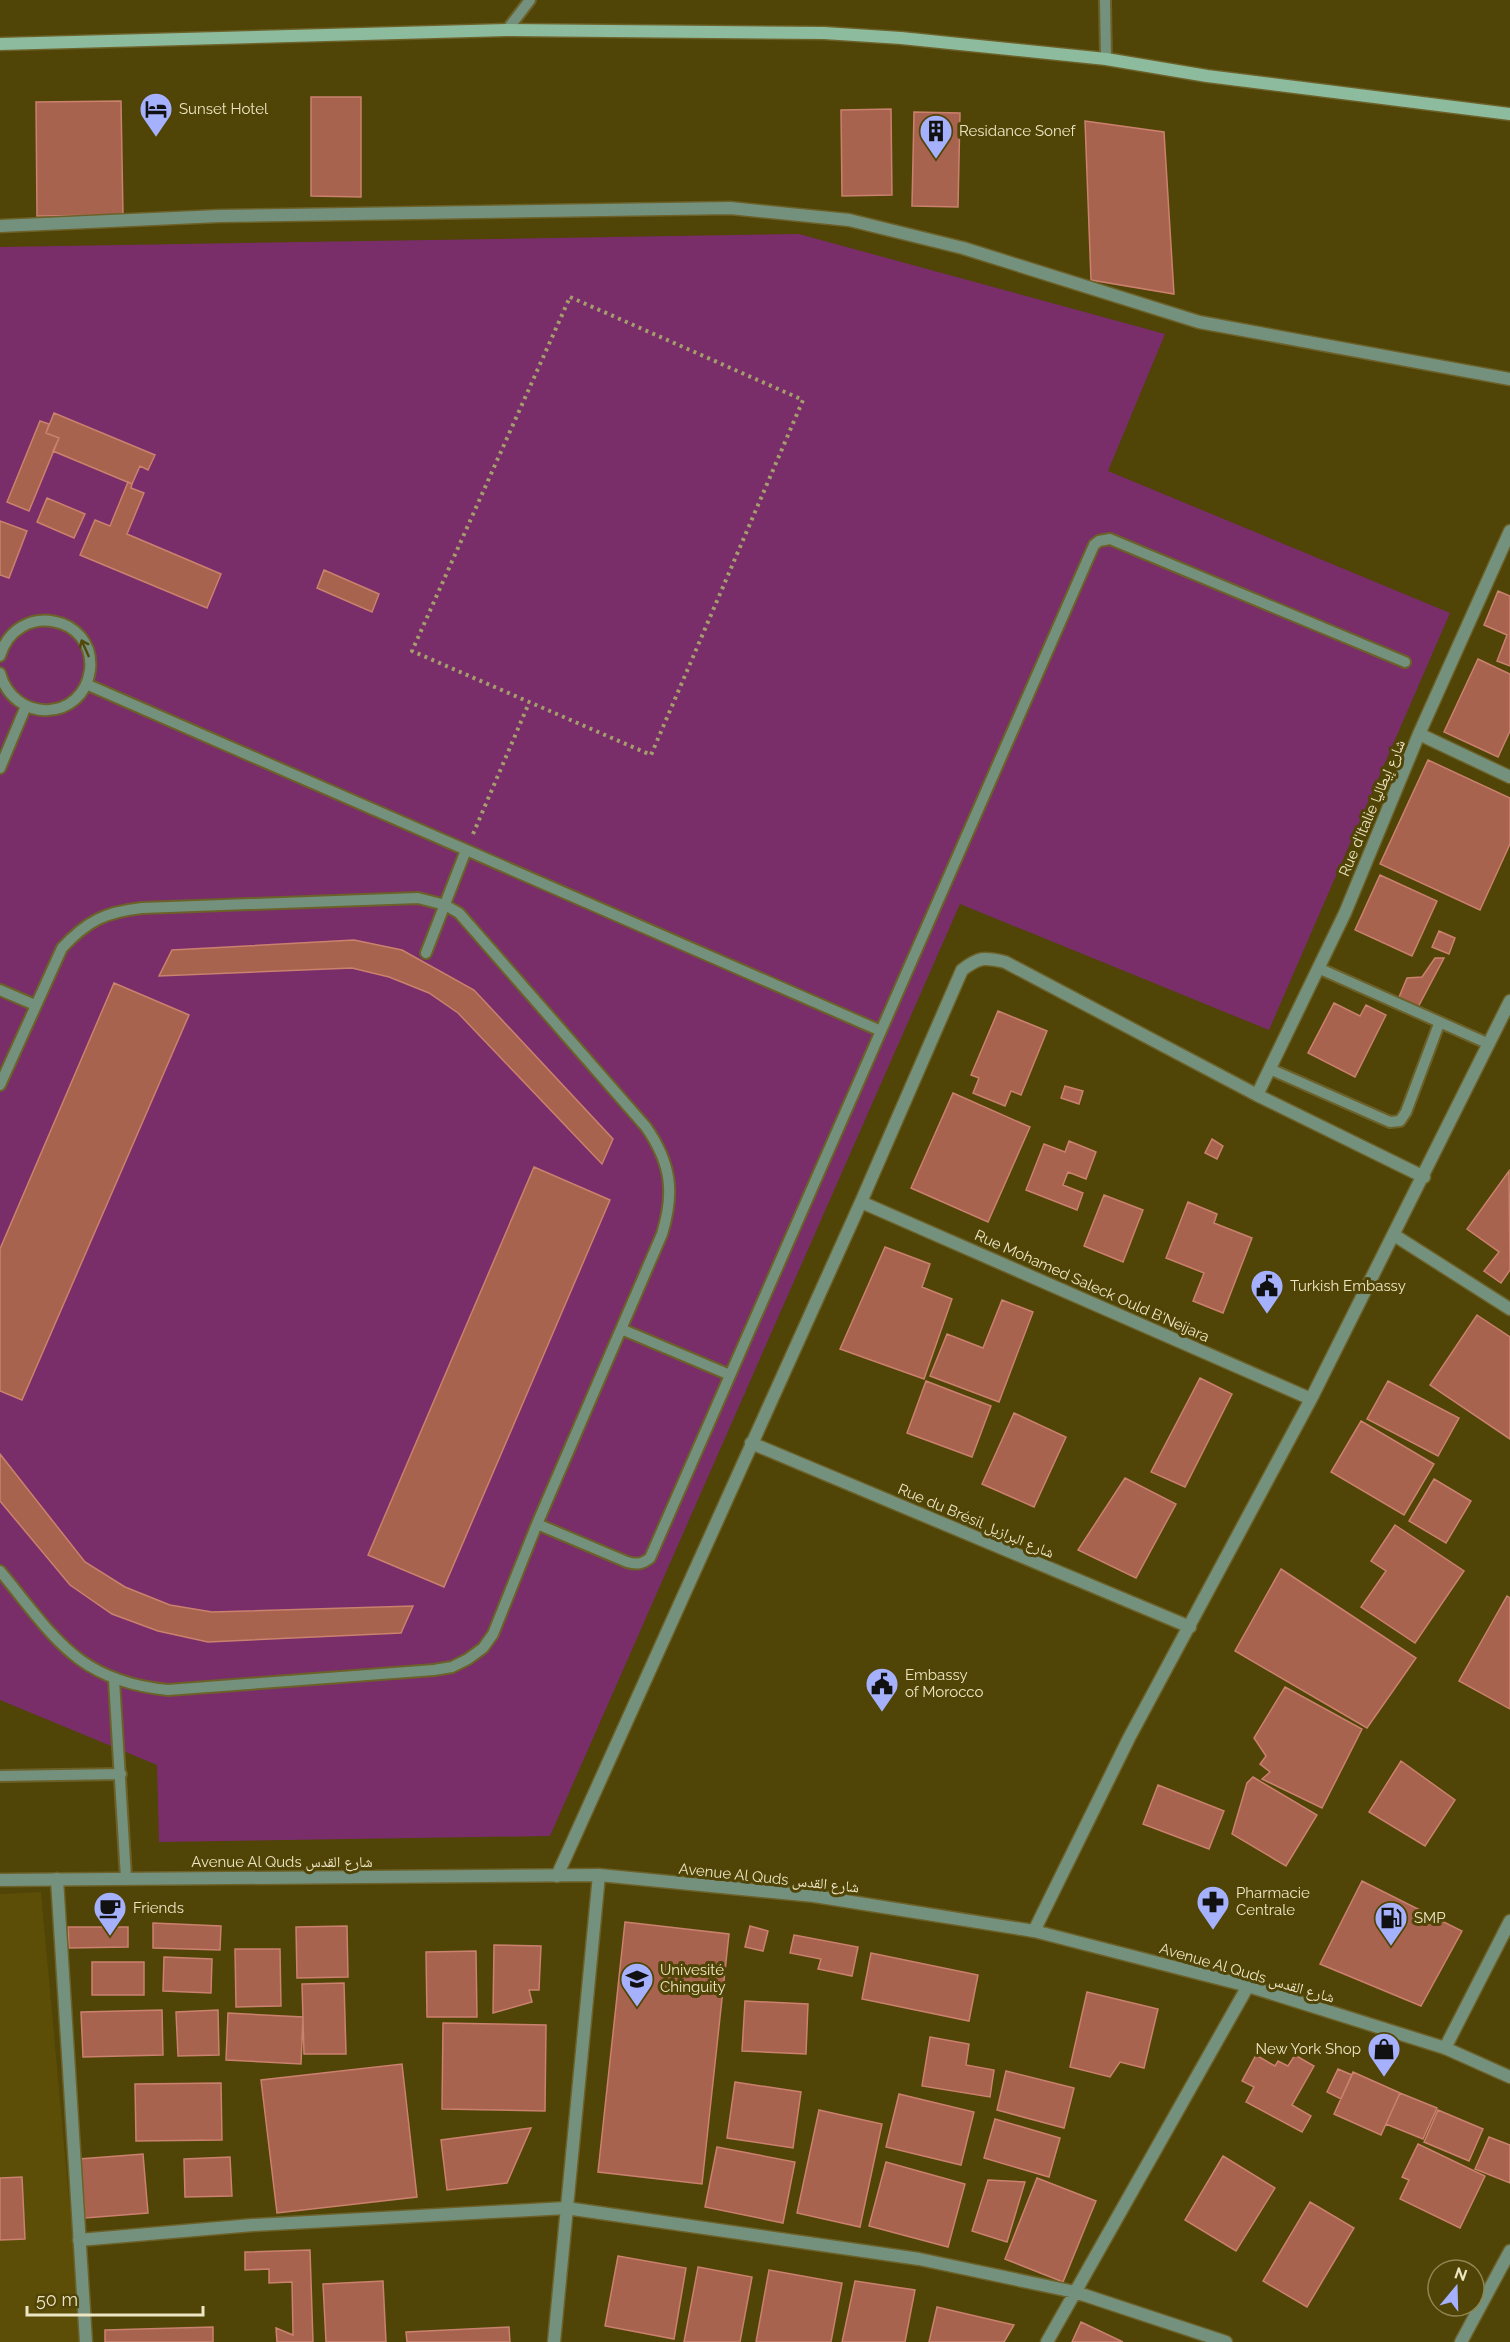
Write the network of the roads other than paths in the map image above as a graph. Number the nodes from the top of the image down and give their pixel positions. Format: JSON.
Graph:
{"nodes":[{"id":1,"x":530,"y":0,"type":"edge"},
{"id":2,"x":1105,"y":0,"type":"edge"},
{"id":3,"x":507,"y":30,"type":"junction"},
{"id":4,"x":0,"y":44,"type":"edge"},
{"id":5,"x":1106,"y":59,"type":"junction"},
{"id":6,"x":1510,"y":114,"type":"edge"},
{"id":7,"x":0,"y":226,"type":"edge"},
{"id":8,"x":1510,"y":379,"type":"edge"},
{"id":9,"x":1510,"y":531,"type":"edge"},
{"id":10,"x":1,"y":649,"type":"edge"},
{"id":11,"x":1405,"y":662,"type":"dead end"},
{"id":12,"x":0,"y":673,"type":"edge"},
{"id":13,"x":86,"y":684,"type":"junction"},
{"id":14,"x":26,"y":706,"type":"junction"},
{"id":15,"x":1419,"y":734,"type":"junction"},
{"id":16,"x":0,"y":768,"type":"edge"},
{"id":17,"x":1510,"y":777,"type":"edge"},
{"id":18,"x":466,"y":850,"type":"junction"},
{"id":19,"x":445,"y":905,"type":"junction"},
{"id":20,"x":426,"y":953,"type":"dead end"},
{"id":21,"x":1318,"y":968,"type":"junction"},
{"id":22,"x":0,"y":990,"type":"edge"},
{"id":23,"x":1510,"y":1001,"type":"edge"},
{"id":24,"x":35,"y":1005,"type":"junction"},
{"id":25,"x":1439,"y":1024,"type":"junction"},
{"id":26,"x":881,"y":1032,"type":"junction"},
{"id":27,"x":1489,"y":1044,"type":"junction"},
{"id":28,"x":1270,"y":1068,"type":"junction"},
{"id":29,"x":0,"y":1085,"type":"edge"},
{"id":30,"x":1257,"y":1095,"type":"junction"},
{"id":31,"x":1424,"y":1177,"type":"junction"},
{"id":32,"x":861,"y":1202,"type":"junction"},
{"id":33,"x":1394,"y":1235,"type":"junction"},
{"id":34,"x":1510,"y":1309,"type":"edge"},
{"id":35,"x":621,"y":1329,"type":"junction"},
{"id":36,"x":730,"y":1375,"type":"junction"},
{"id":37,"x":1311,"y":1399,"type":"junction"},
{"id":38,"x":751,"y":1443,"type":"junction"},
{"id":39,"x":537,"y":1524,"type":"junction"},
{"id":40,"x":0,"y":1571,"type":"edge"},
{"id":41,"x":1190,"y":1627,"type":"junction"},
{"id":42,"x":114,"y":1680,"type":"junction"},
{"id":43,"x":121,"y":1774,"type":"junction"},
{"id":44,"x":0,"y":1776,"type":"edge"},
{"id":45,"x":599,"y":1875,"type":"junction"},
{"id":46,"x":557,"y":1876,"type":"junction"},
{"id":47,"x":126,"y":1878,"type":"junction"},
{"id":48,"x":57,"y":1879,"type":"junction"},
{"id":49,"x":0,"y":1880,"type":"edge"},
{"id":50,"x":1510,"y":1921,"type":"edge"},
{"id":51,"x":1034,"y":1931,"type":"junction"},
{"id":52,"x":1248,"y":1986,"type":"junction"},
{"id":53,"x":1445,"y":2048,"type":"junction"},
{"id":54,"x":1510,"y":2077,"type":"edge"},
{"id":55,"x":566,"y":2208,"type":"junction"},
{"id":56,"x":79,"y":2240,"type":"junction"},
{"id":57,"x":1510,"y":2251,"type":"edge"},
{"id":58,"x":1075,"y":2292,"type":"junction"},
{"id":59,"x":86,"y":2342,"type":"edge"},
{"id":60,"x":554,"y":2342,"type":"edge"},
{"id":61,"x":1047,"y":2342,"type":"edge"},
{"id":62,"x":1226,"y":2342,"type":"edge"},
{"id":63,"x":1461,"y":2342,"type":"edge"}],
"edges":[{"from":1,"to":3,"type":"lane"},
{"from":2,"to":5,"type":"lane"},
{"from":3,"to":4,"type":"main road"},
{"from":3,"to":5,"type":"main road"},
{"from":5,"to":6,"type":"main road"},
{"from":7,"to":8,"type":"street"},
{"from":9,"to":15,"type":"street","name":"Rue d'Italie شارع إيطاليا"},
{"from":13,"to":10,"type":"lane","one_way":true},
{"from":11,"to":26,"type":"lane"},
{"from":12,"to":14,"type":"lane"},
{"from":13,"to":14,"type":"lane"},
{"from":13,"to":18,"type":"lane"},
{"from":14,"to":16,"type":"lane"},
{"from":15,"to":17,"type":"street"},
{"from":15,"to":21,"type":"street","name":"Rue d'Italie شارع إيطاليا"},
{"from":18,"to":19,"type":"lane"},
{"from":18,"to":26,"type":"lane"},
{"from":19,"to":20,"type":"lane"},
{"from":19,"to":24,"type":"lane"},
{"from":19,"to":35,"type":"lane"},
{"from":21,"to":25,"type":"lane"},
{"from":21,"to":28,"type":"street","name":"Rue d'Italie شارع إيطاليا"},
{"from":22,"to":24,"type":"lane"},
{"from":23,"to":27,"type":"street"},
{"from":24,"to":29,"type":"lane"},
{"from":25,"to":27,"type":"lane"},
{"from":25,"to":28,"type":"lane"},
{"from":26,"to":36,"type":"lane"},
{"from":27,"to":31,"type":"street"},
{"from":28,"to":30,"type":"street","name":"Rue d'Italie شارع إيطاليا"},
{"from":30,"to":31,"type":"street"},
{"from":30,"to":32,"type":"street"},
{"from":31,"to":33,"type":"street"},
{"from":32,"to":37,"type":"street","name":"Rue Mohamed Saleck Ould B'Neijara"},
{"from":32,"to":38,"type":"street"},
{"from":33,"to":34,"type":"street"},
{"from":33,"to":37,"type":"street"},
{"from":35,"to":36,"type":"lane"},
{"from":35,"to":39,"type":"lane"},
{"from":36,"to":39,"type":"lane"},
{"from":37,"to":41,"type":"street"},
{"from":38,"to":41,"type":"street","name":"Rue du Brésil شارع البرازيل"},
{"from":38,"to":46,"type":"street"},
{"from":39,"to":42,"type":"lane"},
{"from":40,"to":42,"type":"lane"},
{"from":41,"to":51,"type":"street"},
{"from":42,"to":43,"type":"lane"},
{"from":43,"to":44,"type":"lane"},
{"from":43,"to":47,"type":"lane"},
{"from":45,"to":46,"type":"street","name":"Avenue Al Quds شارع القدس"},
{"from":45,"to":51,"type":"street","name":"Avenue Al Quds شارع القدس"},
{"from":45,"to":55,"type":"street"},
{"from":46,"to":47,"type":"street","name":"Avenue Al Quds شارع القدس"},
{"from":47,"to":48,"type":"street","name":"Avenue Al Quds شارع القدس"},
{"from":48,"to":49,"type":"street","name":"Avenue Al Quds شارع القدس"},
{"from":48,"to":56,"type":"street"},
{"from":50,"to":53,"type":"street"},
{"from":51,"to":52,"type":"street","name":"Avenue Al Quds شارع القدس"},
{"from":52,"to":53,"type":"street","name":"Avenue Al Quds شارع القدس"},
{"from":52,"to":58,"type":"street"},
{"from":53,"to":54,"type":"street","name":"Avenue Al Quds شارع القدس"},
{"from":55,"to":56,"type":"street"},
{"from":55,"to":58,"type":"street"},
{"from":55,"to":60,"type":"street"},
{"from":56,"to":59,"type":"street"},
{"from":57,"to":63,"type":"street"},
{"from":58,"to":61,"type":"street"},
{"from":58,"to":62,"type":"street"}]}
